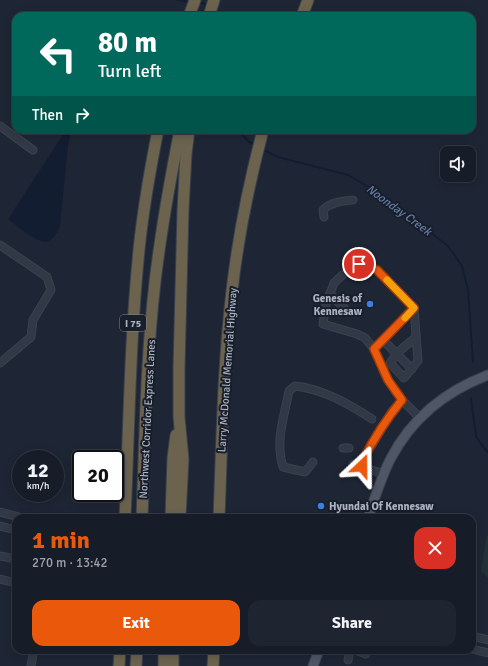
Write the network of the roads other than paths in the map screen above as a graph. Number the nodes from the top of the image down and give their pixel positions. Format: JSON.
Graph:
{"nodes":[{"id":1,"x":194,"y":0,"type":"edge"},
{"id":2,"x":215,"y":0,"type":"edge"},
{"id":3,"x":308,"y":0,"type":"edge"},
{"id":4,"x":190,"y":12,"type":"edge"},
{"id":5,"x":211,"y":12,"type":"edge"},
{"id":6,"x":304,"y":12,"type":"edge"},
{"id":7,"x":0,"y":126,"type":"edge"},
{"id":8,"x":157,"y":134,"type":"edge"},
{"id":9,"x":179,"y":134,"type":"edge"},
{"id":10,"x":188,"y":134,"type":"edge"},
{"id":11,"x":263,"y":134,"type":"edge"},
{"id":12,"x":33,"y":150,"type":"dead end"},
{"id":13,"x":353,"y":200,"type":"dead end"},
{"id":14,"x":324,"y":217,"type":"dead end"},
{"id":15,"x":0,"y":245,"type":"edge"},
{"id":16,"x":330,"y":294,"type":"junction"},
{"id":17,"x":414,"y":308,"type":"junction"},
{"id":18,"x":348,"y":311,"type":"dead end"},
{"id":19,"x":416,"y":337,"type":"junction"},
{"id":20,"x":383,"y":340,"type":"junction"},
{"id":21,"x":374,"y":349,"type":"junction"},
{"id":22,"x":397,"y":353,"type":"junction"},
{"id":23,"x":0,"y":363,"type":"edge"},
{"id":24,"x":412,"y":370,"type":"junction"},
{"id":25,"x":488,"y":375,"type":"edge"},
{"id":26,"x":402,"y":400,"type":"junction"},
{"id":27,"x":179,"y":417,"type":"junction"},
{"id":28,"x":420,"y":418,"type":"junction"},
{"id":29,"x":372,"y":419,"type":"dead end"},
{"id":30,"x":313,"y":462,"type":"dead end"},
{"id":31,"x":384,"y":474,"type":"junction"},
{"id":32,"x":0,"y":512,"type":"edge"},
{"id":33,"x":125,"y":514,"type":"edge"},
{"id":34,"x":142,"y":514,"type":"edge"},
{"id":35,"x":171,"y":514,"type":"edge"},
{"id":36,"x":180,"y":514,"type":"edge"},
{"id":37,"x":219,"y":514,"type":"edge"},
{"id":38,"x":369,"y":514,"type":"edge"},
{"id":39,"x":12,"y":515,"type":"edge"},
{"id":40,"x":0,"y":526,"type":"edge"},
{"id":41,"x":12,"y":529,"type":"edge"},
{"id":42,"x":0,"y":556,"type":"edge"},
{"id":43,"x":12,"y":558,"type":"edge"},
{"id":44,"x":0,"y":580,"type":"edge"},
{"id":45,"x":12,"y":582,"type":"edge"},
{"id":46,"x":476,"y":637,"type":"edge"},
{"id":47,"x":488,"y":640,"type":"edge"},
{"id":48,"x":476,"y":650,"type":"edge"},
{"id":49,"x":488,"y":653,"type":"edge"},
{"id":50,"x":33,"y":654,"type":"edge"},
{"id":51,"x":120,"y":654,"type":"edge"},
{"id":52,"x":137,"y":654,"type":"edge"},
{"id":53,"x":164,"y":654,"type":"edge"},
{"id":54,"x":173,"y":654,"type":"edge"},
{"id":55,"x":214,"y":654,"type":"edge"},
{"id":56,"x":318,"y":654,"type":"edge"},
{"id":57,"x":349,"y":654,"type":"edge"},
{"id":58,"x":348,"y":660,"type":"dead end"},
{"id":59,"x":31,"y":666,"type":"edge"},
{"id":60,"x":119,"y":666,"type":"edge"},
{"id":61,"x":136,"y":666,"type":"edge"},
{"id":62,"x":164,"y":666,"type":"edge"},
{"id":63,"x":173,"y":666,"type":"edge"},
{"id":64,"x":213,"y":666,"type":"edge"},
{"id":65,"x":313,"y":666,"type":"edge"}],
"edges":[{"from":1,"to":4,"type":"highway"},
{"from":2,"to":5,"type":"highway"},
{"from":3,"to":6,"type":"highway"},
{"from":7,"to":12,"type":"street"},
{"from":8,"to":33,"type":"highway","number":"I 75"},
{"from":9,"to":34,"type":"highway","name":"Northwest Corridor Express Lanes"},
{"from":10,"to":27,"type":"highway"},
{"from":11,"to":37,"type":"highway","name":"Larry McDonald Memorial Highway"},
{"from":13,"to":14,"type":"street"},
{"from":15,"to":23,"type":"street"},
{"from":16,"to":17,"type":"street"},
{"from":16,"to":18,"type":"street"},
{"from":16,"to":21,"type":"street"},
{"from":17,"to":19,"type":"street"},
{"from":17,"to":20,"type":"street"},
{"from":19,"to":22,"type":"street"},
{"from":19,"to":24,"type":"street"},
{"from":20,"to":21,"type":"street"},
{"from":20,"to":22,"type":"street"},
{"from":21,"to":26,"type":"street"},
{"from":22,"to":24,"type":"street"},
{"from":22,"to":24,"type":"street"},
{"from":25,"to":28,"type":"main road"},
{"from":26,"to":28,"type":"street"},
{"from":26,"to":31,"type":"street"},
{"from":27,"to":35,"type":"highway"},
{"from":27,"to":36,"type":"highway"},
{"from":28,"to":31,"type":"main road"},
{"from":29,"to":30,"type":"street"},
{"from":31,"to":38,"type":"main road"},
{"from":32,"to":39,"type":"street"},
{"from":40,"to":41,"type":"street"},
{"from":42,"to":43,"type":"street"},
{"from":44,"to":45,"type":"street"},
{"from":46,"to":47,"type":"street"},
{"from":48,"to":49,"type":"street"},
{"from":50,"to":59,"type":"street"},
{"from":51,"to":60,"type":"highway"},
{"from":52,"to":61,"type":"highway"},
{"from":53,"to":62,"type":"highway"},
{"from":54,"to":63,"type":"highway"},
{"from":55,"to":64,"type":"highway"},
{"from":56,"to":65,"type":"main road"},
{"from":57,"to":58,"type":"street"}]}
